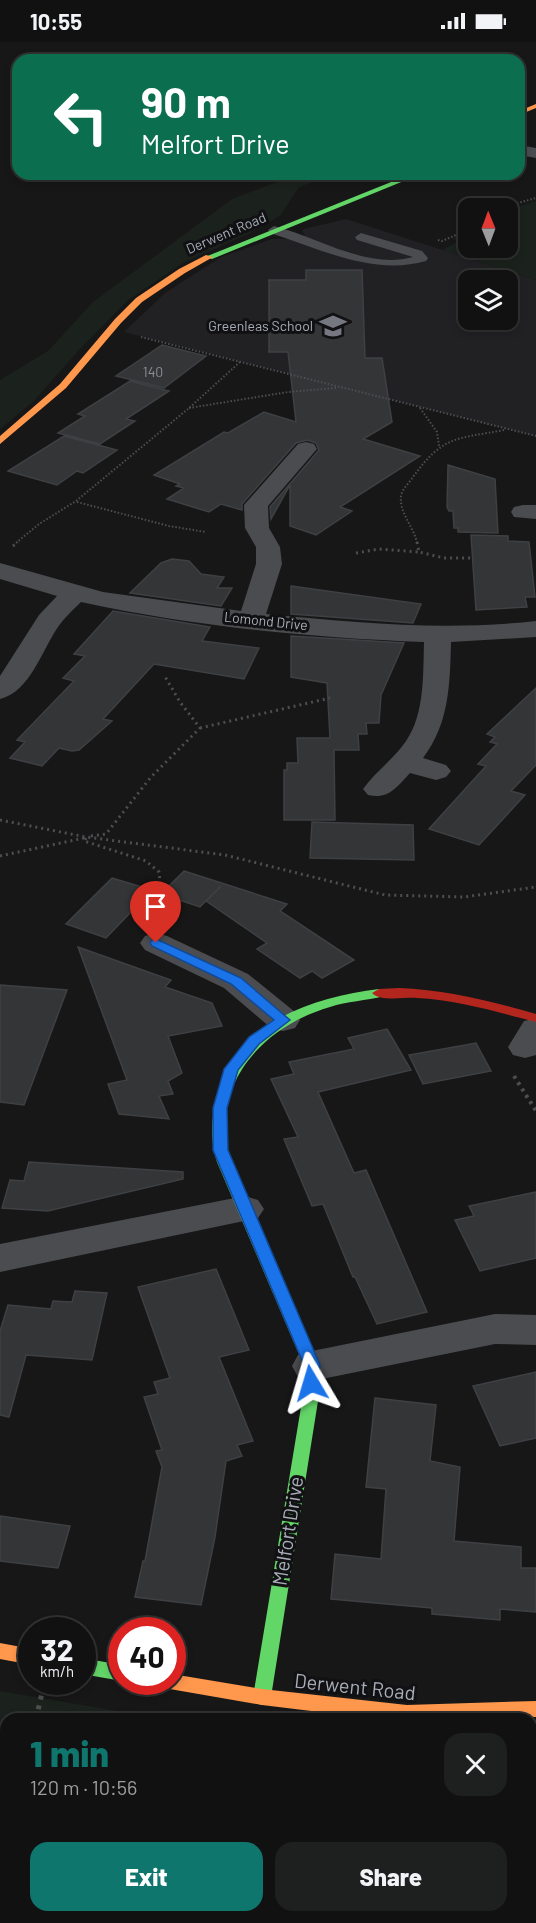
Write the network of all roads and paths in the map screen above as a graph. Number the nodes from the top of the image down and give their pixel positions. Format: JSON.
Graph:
{"nodes":[{"id":1,"x":404,"y":180,"type":"edge"},
{"id":2,"x":536,"y":198,"type":"edge"},
{"id":3,"x":518,"y":203,"type":"edge"},
{"id":4,"x":274,"y":230,"type":"junction"},
{"id":5,"x":361,"y":237,"type":"dead end"},
{"id":6,"x":107,"y":332,"type":"junction"},
{"id":7,"x":240,"y":362,"type":"junction"},
{"id":8,"x":340,"y":387,"type":"junction"},
{"id":9,"x":419,"y":407,"type":"junction"},
{"id":10,"x":188,"y":409,"type":"junction"},
{"id":11,"x":508,"y":429,"type":"junction"},
{"id":12,"x":536,"y":436,"type":"edge"},
{"id":13,"x":0,"y":441,"type":"edge"},
{"id":14,"x":439,"y":446,"type":"junction"},
{"id":15,"x":306,"y":449,"type":"dead end"},
{"id":16,"x":263,"y":465,"type":"dead end"},
{"id":17,"x":287,"y":470,"type":"junction"},
{"id":18,"x":76,"y":501,"type":"junction"},
{"id":19,"x":206,"y":532,"type":"dead end"},
{"id":20,"x":419,"y":552,"type":"junction"},
{"id":21,"x":356,"y":553,"type":"dead end"},
{"id":22,"x":473,"y":558,"type":"dead end"},
{"id":23,"x":4,"y":560,"type":"edge"},
{"id":24,"x":75,"y":593,"type":"junction"},
{"id":25,"x":252,"y":620,"type":"junction"},
{"id":26,"x":536,"y":629,"type":"edge"},
{"id":27,"x":438,"y":634,"type":"junction"},
{"id":28,"x":164,"y":675,"type":"dead end"},
{"id":29,"x":2,"y":689,"type":"edge"},
{"id":30,"x":29,"y":694,"type":"dead end"},
{"id":31,"x":330,"y":698,"type":"dead end"},
{"id":32,"x":200,"y":728,"type":"junction"},
{"id":33,"x":403,"y":762,"type":"junction"},
{"id":34,"x":436,"y":771,"type":"dead end"},
{"id":35,"x":378,"y":789,"type":"dead end"},
{"id":36,"x":0,"y":820,"type":"edge"},
{"id":37,"x":86,"y":837,"type":"junction"},
{"id":38,"x":0,"y":856,"type":"edge"},
{"id":39,"x":536,"y":887,"type":"edge"},
{"id":40,"x":159,"y":940,"type":"joint"},
{"id":41,"x":284,"y":1020,"type":"junction"},
{"id":42,"x":532,"y":1031,"type":"edge"},
{"id":43,"x":245,"y":1209,"type":"junction"},
{"id":44,"x":0,"y":1258,"type":"edge"},
{"id":45,"x":536,"y":1330,"type":"edge"},
{"id":46,"x":312,"y":1365,"type":"junction"},
{"id":47,"x":0,"y":1651,"type":"edge"},
{"id":48,"x":18,"y":1654,"type":"edge"},
{"id":49,"x":186,"y":1684,"type":"edge"},
{"id":50,"x":41,"y":1695,"type":"edge"},
{"id":51,"x":262,"y":1697,"type":"junction"},
{"id":52,"x":536,"y":1709,"type":"edge"},
{"id":53,"x":37,"y":1713,"type":"edge"},
{"id":54,"x":398,"y":1713,"type":"edge"},
{"id":55,"x":433,"y":1713,"type":"edge"}],
"edges":[{"from":1,"to":4,"type":"street","name":"Derwent Road"},
{"from":2,"to":3,"type":"path"},
{"from":4,"to":5,"type":"lane"},
{"from":4,"to":6,"type":"street","name":"Derwent Road"},
{"from":6,"to":7,"type":"path"},
{"from":6,"to":13,"type":"street","name":"Derwent Road"},
{"from":7,"to":8,"type":"path"},
{"from":7,"to":10,"type":"path"},
{"from":8,"to":9,"type":"path"},
{"from":8,"to":10,"type":"path"},
{"from":9,"to":11,"type":"path"},
{"from":9,"to":14,"type":"path"},
{"from":10,"to":18,"type":"path"},
{"from":11,"to":12,"type":"path"},
{"from":11,"to":14,"type":"path"},
{"from":14,"to":20,"type":"path"},
{"from":15,"to":17,"type":"street"},
{"from":16,"to":17,"type":"street"},
{"from":17,"to":25,"type":"street"},
{"from":18,"to":19,"type":"path"},
{"from":18,"to":23,"type":"path"},
{"from":20,"to":21,"type":"path"},
{"from":20,"to":22,"type":"path"},
{"from":23,"to":24,"type":"street","name":"Lomond Drive"},
{"from":24,"to":25,"type":"street","name":"Lomond Drive"},
{"from":24,"to":29,"type":"street"},
{"from":25,"to":27,"type":"street","name":"Lomond Drive"},
{"from":26,"to":27,"type":"street","name":"Lomond Drive"},
{"from":27,"to":33,"type":"street"},
{"from":28,"to":32,"type":"path"},
{"from":29,"to":30,"type":"street"},
{"from":31,"to":32,"type":"path"},
{"from":32,"to":37,"type":"path"},
{"from":33,"to":34,"type":"street"},
{"from":33,"to":35,"type":"street"},
{"from":36,"to":37,"type":"path"},
{"from":37,"to":38,"type":"path"},
{"from":37,"to":39,"type":"path"},
{"from":37,"to":40,"type":"path"},
{"from":40,"to":41,"type":"street"},
{"from":41,"to":42,"type":"street","name":"Melfort Drive"},
{"from":41,"to":43,"type":"street","name":"Melfort Drive"},
{"from":43,"to":44,"type":"street"},
{"from":43,"to":46,"type":"street","name":"Melfort Drive"},
{"from":45,"to":46,"type":"street"},
{"from":46,"to":51,"type":"street","name":"Melfort Drive"},
{"from":47,"to":48,"type":"street"},
{"from":49,"to":51,"type":"street","name":"Derwent Road"},
{"from":50,"to":53,"type":"path"},
{"from":51,"to":54,"type":"street","name":"Derwent Road"},
{"from":52,"to":55,"type":"street","name":"Derwent Road"}]}
